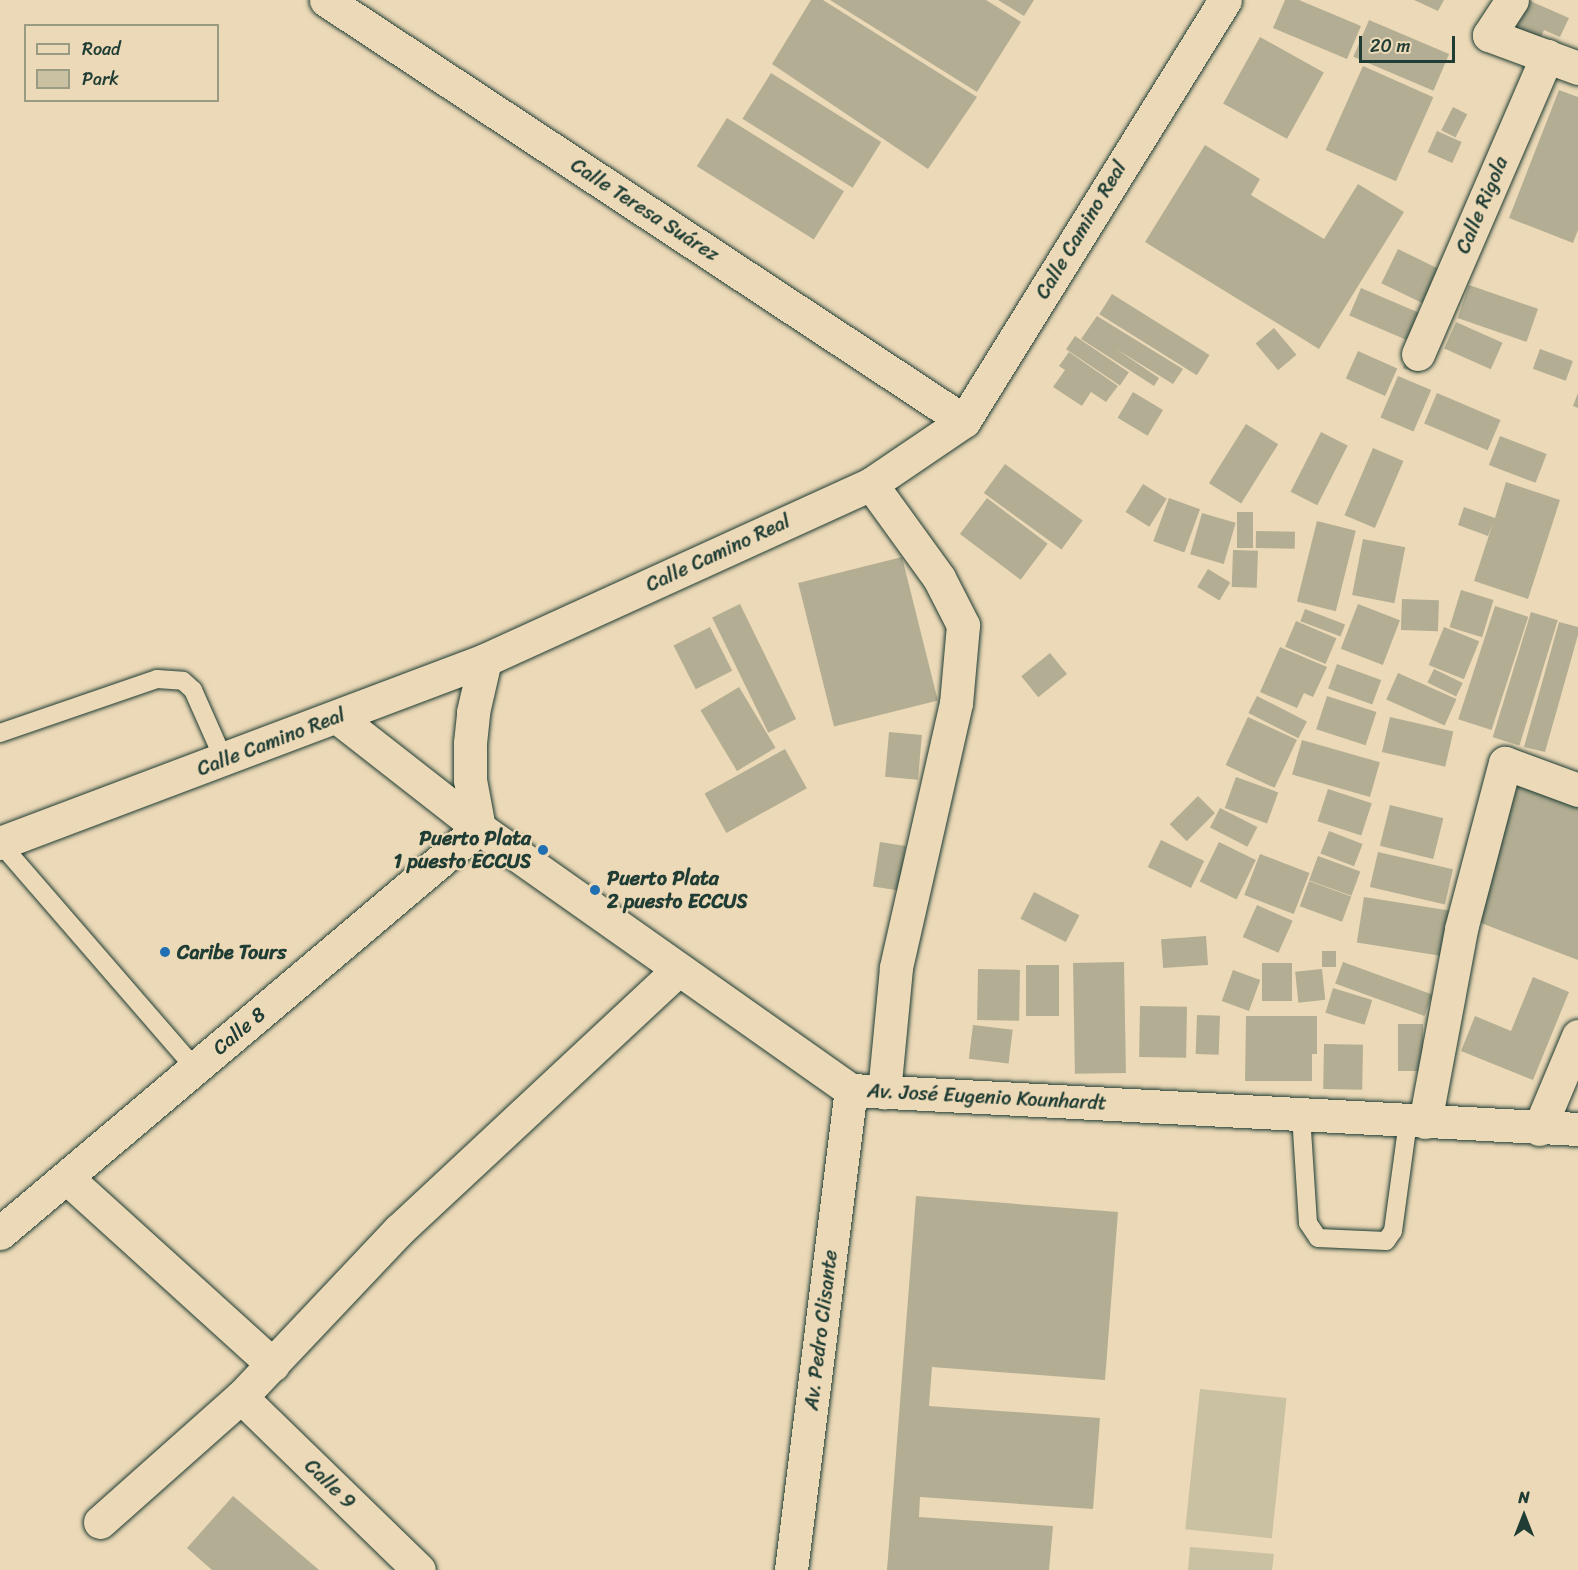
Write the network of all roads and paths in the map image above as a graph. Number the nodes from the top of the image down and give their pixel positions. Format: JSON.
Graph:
{"nodes":[{"id":1,"x":1226,"y":0,"type":"edge"},
{"id":2,"x":1512,"y":0,"type":"edge"},
{"id":3,"x":344,"y":5,"type":"edge"},
{"id":4,"x":1547,"y":56,"type":"junction"},
{"id":5,"x":1578,"y":68,"type":"edge"},
{"id":6,"x":1418,"y":354,"type":"dead end"},
{"id":7,"x":964,"y":421,"type":"junction"},
{"id":8,"x":870,"y":484,"type":"junction"},
{"id":9,"x":485,"y":660,"type":"junction"},
{"id":10,"x":337,"y":717,"type":"junction"},
{"id":11,"x":0,"y":733,"type":"edge"},
{"id":12,"x":224,"y":760,"type":"junction"},
{"id":13,"x":1578,"y":790,"type":"edge"},
{"id":14,"x":479,"y":828,"type":"junction"},
{"id":15,"x":0,"y":843,"type":"edge"},
{"id":16,"x":677,"y":971,"type":"junction"},
{"id":17,"x":1578,"y":1036,"type":"edge"},
{"id":18,"x":195,"y":1068,"type":"junction"},
{"id":19,"x":850,"y":1090,"type":"junction"},
{"id":20,"x":884,"y":1092,"type":"junction"},
{"id":21,"x":1301,"y":1115,"type":"junction"},
{"id":22,"x":1416,"y":1122,"type":"junction"},
{"id":23,"x":1539,"y":1129,"type":"junction"},
{"id":24,"x":1578,"y":1129,"type":"edge"},
{"id":25,"x":66,"y":1178,"type":"junction"},
{"id":26,"x":0,"y":1233,"type":"edge"},
{"id":27,"x":273,"y":1365,"type":"junction"},
{"id":28,"x":241,"y":1397,"type":"junction"},
{"id":29,"x":100,"y":1522,"type":"dead end"},
{"id":30,"x":419,"y":1570,"type":"edge"},
{"id":31,"x":791,"y":1570,"type":"edge"}],
"edges":[{"from":1,"to":7,"type":"street","name":"Calle Camino Real"},
{"from":2,"to":4,"type":"street"},
{"from":3,"to":7,"type":"street","name":"Calle Teresa Suárez"},
{"from":4,"to":5,"type":"street"},
{"from":4,"to":6,"type":"street","name":"Calle Rigola"},
{"from":7,"to":8,"type":"street","name":"Calle Camino Real"},
{"from":8,"to":9,"type":"street","name":"Calle Camino Real"},
{"from":8,"to":20,"type":"street"},
{"from":9,"to":10,"type":"street","name":"Calle Camino Real"},
{"from":9,"to":14,"type":"street"},
{"from":10,"to":12,"type":"street","name":"Calle Camino Real"},
{"from":10,"to":14,"type":"street","name":"Av. José Eugenio Kounhardt"},
{"from":11,"to":12,"type":"lane"},
{"from":12,"to":15,"type":"street","name":"Calle Camino Real"},
{"from":13,"to":22,"type":"street"},
{"from":14,"to":16,"type":"street","name":"Av. José Eugenio Kounhardt"},
{"from":14,"to":18,"type":"street","name":"Calle 8"},
{"from":15,"to":18,"type":"lane"},
{"from":16,"to":19,"type":"street","name":"Av. José Eugenio Kounhardt"},
{"from":16,"to":27,"type":"street"},
{"from":17,"to":23,"type":"street"},
{"from":18,"to":25,"type":"street","name":"Calle 8"},
{"from":19,"to":20,"type":"street","name":"Av. José Eugenio Kounhardt"},
{"from":19,"to":31,"type":"street","name":"Av. Pedro Clisante"},
{"from":20,"to":21,"type":"street","name":"Av. José Eugenio Kounhardt"},
{"from":21,"to":22,"type":"street","name":"Av. José Eugenio Kounhardt"},
{"from":21,"to":22,"type":"lane"},
{"from":22,"to":23,"type":"street","name":"Av. José Eugenio Kounhardt"},
{"from":23,"to":24,"type":"street","name":"Av. José Eugenio Kounhardt"},
{"from":25,"to":26,"type":"street","name":"Calle 8"},
{"from":25,"to":27,"type":"street"},
{"from":27,"to":28,"type":"street"},
{"from":28,"to":29,"type":"street"},
{"from":28,"to":30,"type":"street","name":"Calle 9"}]}
